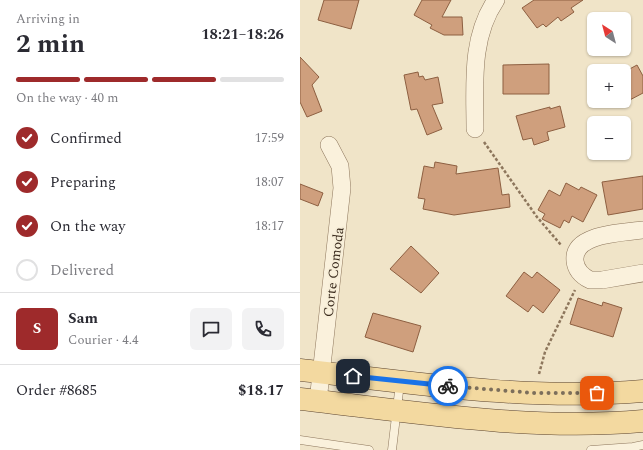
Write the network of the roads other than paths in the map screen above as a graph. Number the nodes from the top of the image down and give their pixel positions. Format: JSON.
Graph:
{"nodes":[{"id":1,"x":496,"y":0,"type":"edge"},
{"id":2,"x":474,"y":129,"type":"road end"},
{"id":3,"x":329,"y":145,"type":"dead end"},
{"id":4,"x":643,"y":230,"type":"edge"},
{"id":5,"x":643,"y":273,"type":"edge"},
{"id":6,"x":300,"y":370,"type":"edge"},
{"id":7,"x":322,"y":372,"type":"junction"},
{"id":8,"x":401,"y":381,"type":"junction"},
{"id":9,"x":643,"y":391,"type":"edge"},
{"id":10,"x":309,"y":400,"type":"edge"},
{"id":11,"x":397,"y":410,"type":"junction"},
{"id":12,"x":643,"y":421,"type":"edge"},
{"id":13,"x":300,"y":440,"type":"edge"},
{"id":14,"x":643,"y":445,"type":"edge"},
{"id":15,"x":369,"y":450,"type":"edge"},
{"id":16,"x":392,"y":450,"type":"edge"},
{"id":17,"x":591,"y":450,"type":"edge"}],
"edges":[{"from":1,"to":2,"type":"street"},
{"from":3,"to":7,"type":"street","name":"Corte Comoda"},
{"from":4,"to":5,"type":"street"},
{"from":6,"to":7,"type":"main road"},
{"from":7,"to":8,"type":"main road"},
{"from":7,"to":10,"type":"street","name":"Corte Comoda"},
{"from":8,"to":9,"type":"main road"},
{"from":8,"to":11,"type":"lane"},
{"from":10,"to":11,"type":"main road"},
{"from":11,"to":12,"type":"main road"},
{"from":11,"to":16,"type":"lane"},
{"from":13,"to":15,"type":"lane"},
{"from":14,"to":17,"type":"lane"}]}
